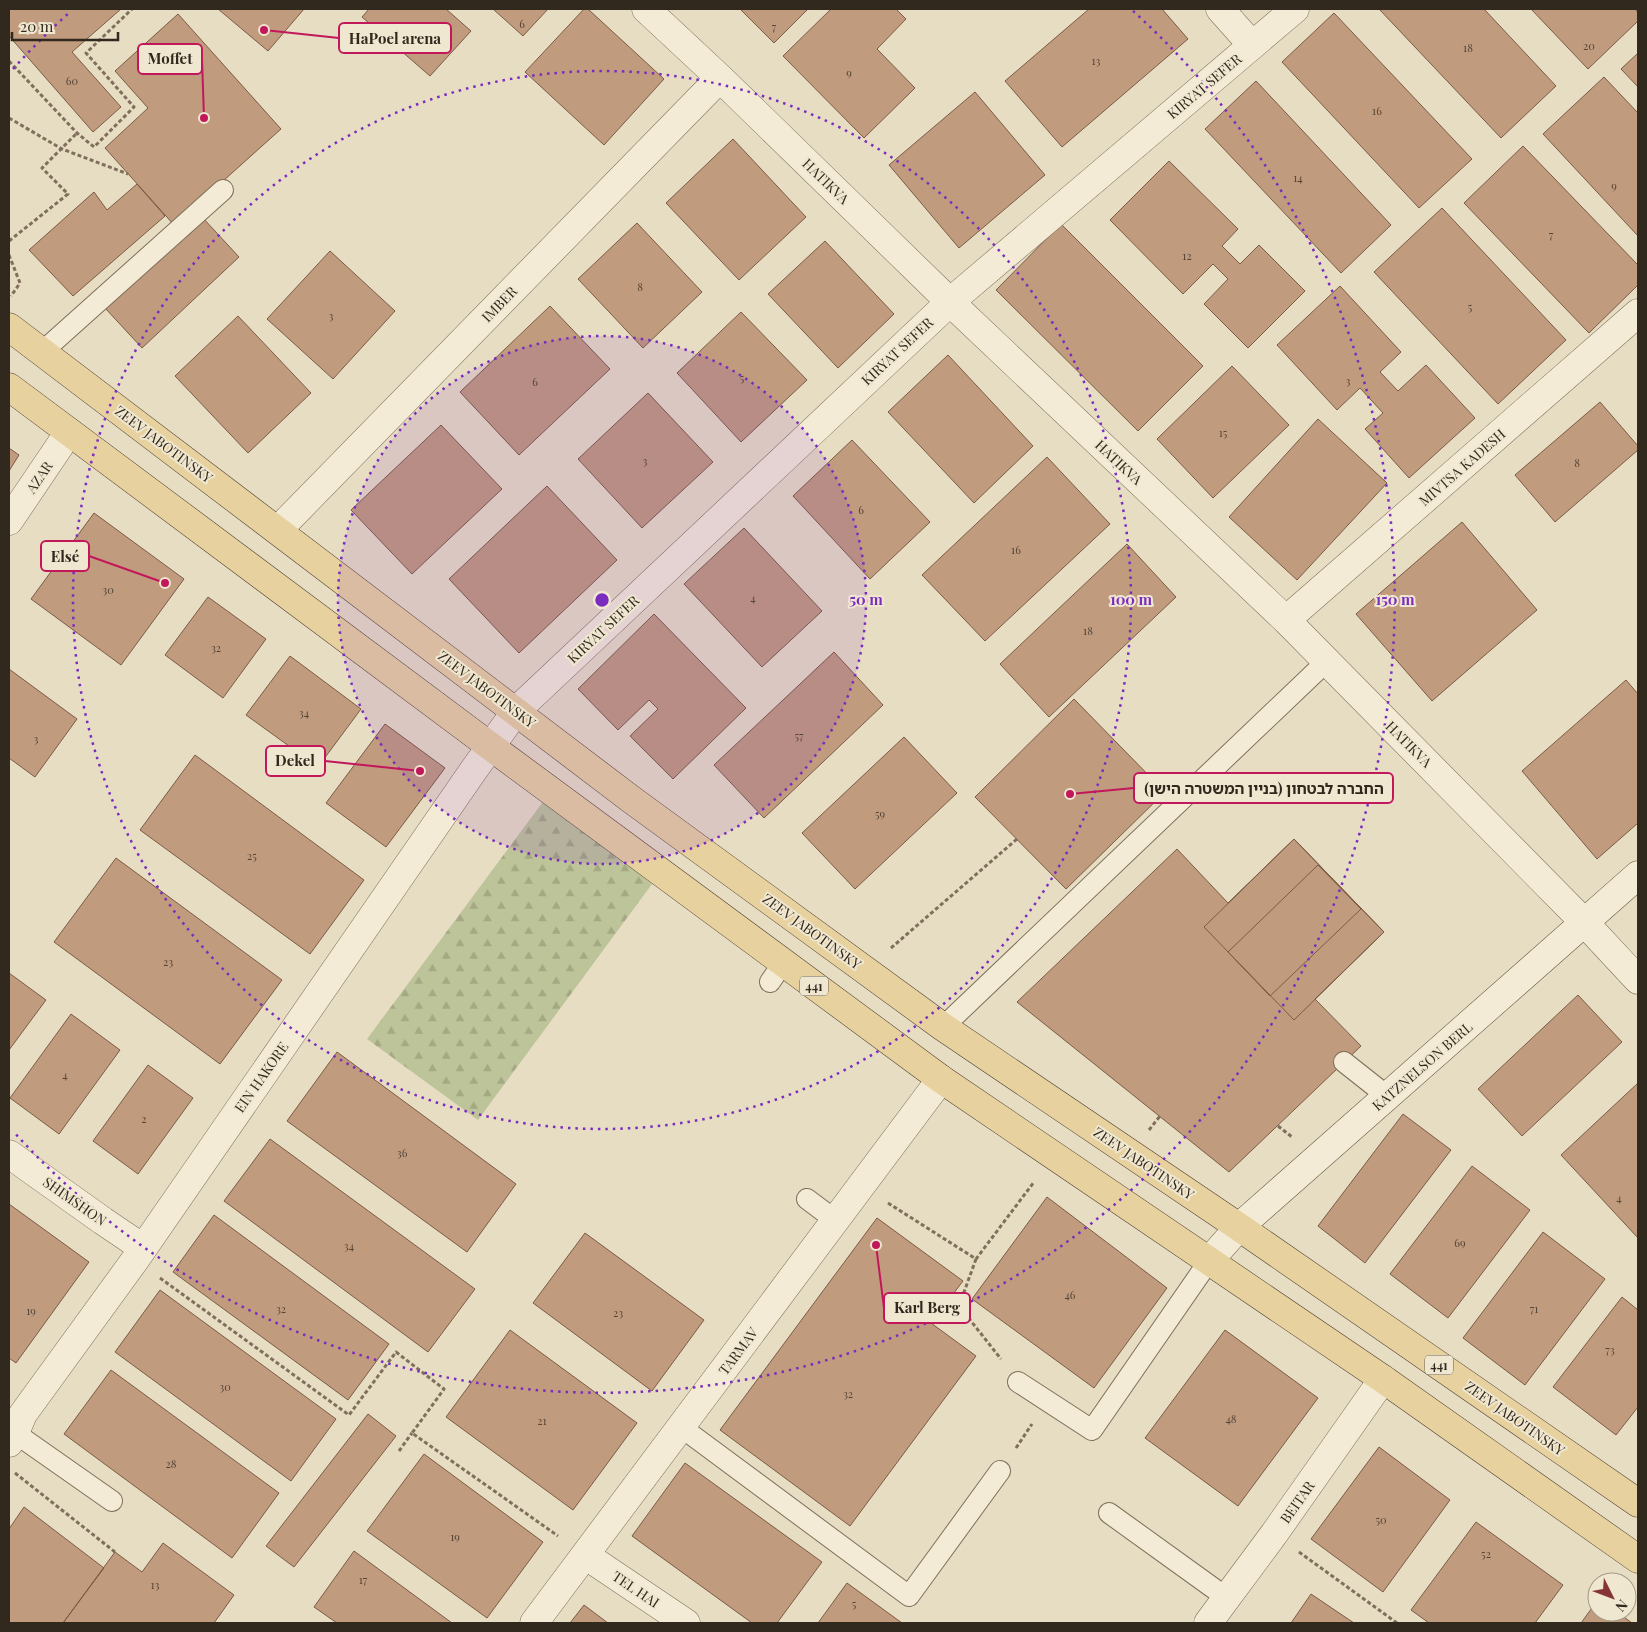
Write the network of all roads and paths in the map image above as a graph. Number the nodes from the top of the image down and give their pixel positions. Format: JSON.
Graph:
{"nodes":[{"id":1,"x":132,"y":9,"type":"edge"},
{"id":2,"x":646,"y":9,"type":"edge"},
{"id":3,"x":1220,"y":9,"type":"edge"},
{"id":4,"x":1295,"y":9,"type":"edge"},
{"id":5,"x":1252,"y":45,"type":"junction"},
{"id":6,"x":9,"y":61,"type":"edge"},
{"id":7,"x":720,"y":78,"type":"junction"},
{"id":8,"x":9,"y":118,"type":"edge"},
{"id":9,"x":77,"y":133,"type":"junction"},
{"id":10,"x":62,"y":149,"type":"junction"},
{"id":11,"x":128,"y":174,"type":"dead end"},
{"id":12,"x":223,"y":190,"type":"dead end"},
{"id":13,"x":9,"y":241,"type":"edge"},
{"id":14,"x":9,"y":255,"type":"edge"},
{"id":15,"x":9,"y":298,"type":"edge"},
{"id":16,"x":950,"y":302,"type":"junction"},
{"id":17,"x":1638,"y":313,"type":"edge"},
{"id":18,"x":9,"y":327,"type":"edge"},
{"id":19,"x":42,"y":352,"type":"junction"},
{"id":20,"x":9,"y":386,"type":"edge"},
{"id":21,"x":69,"y":432,"type":"junction"},
{"id":22,"x":9,"y":521,"type":"edge"},
{"id":23,"x":278,"y":530,"type":"junction"},
{"id":24,"x":1286,"y":620,"type":"junction"},
{"id":25,"x":1326,"y":661,"type":"junction"},
{"id":26,"x":516,"y":711,"type":"junction"},
{"id":27,"x":490,"y":746,"type":"junction"},
{"id":28,"x":1018,"y":839,"type":"dead end"},
{"id":29,"x":1638,"y":875,"type":"edge"},
{"id":30,"x":1584,"y":922,"type":"junction"},
{"id":31,"x":865,"y":970,"type":"junction"},
{"id":32,"x":1638,"y":980,"type":"edge"},
{"id":33,"x":942,"y":1027,"type":"junction"},
{"id":34,"x":1344,"y":1062,"type":"dead end"},
{"id":35,"x":941,"y":1079,"type":"junction"},
{"id":36,"x":1387,"y":1096,"type":"junction"},
{"id":37,"x":9,"y":1154,"type":"edge"},
{"id":38,"x":1054,"y":1156,"type":"junction"},
{"id":39,"x":861,"y":1186,"type":"junction"},
{"id":40,"x":807,"y":1199,"type":"dead end"},
{"id":41,"x":835,"y":1220,"type":"junction"},
{"id":42,"x":1239,"y":1228,"type":"junction"},
{"id":43,"x":139,"y":1254,"type":"junction"},
{"id":44,"x":976,"y":1259,"type":"junction"},
{"id":45,"x":1209,"y":1261,"type":"junction"},
{"id":46,"x":1382,"y":1379,"type":"junction"},
{"id":47,"x":1018,"y":1382,"type":"joint"},
{"id":48,"x":1048,"y":1402,"type":"junction"},
{"id":49,"x":681,"y":1427,"type":"junction"},
{"id":50,"x":412,"y":1433,"type":"junction"},
{"id":51,"x":12,"y":1438,"type":"edge"},
{"id":52,"x":399,"y":1451,"type":"dead end"},
{"id":53,"x":9,"y":1468,"type":"edge"},
{"id":54,"x":1000,"y":1471,"type":"joint"},
{"id":55,"x":112,"y":1501,"type":"dead end"},
{"id":56,"x":1638,"y":1503,"type":"edge"},
{"id":57,"x":1109,"y":1513,"type":"dead end"},
{"id":58,"x":1274,"y":1534,"type":"junction"},
{"id":59,"x":114,"y":1552,"type":"dead end"},
{"id":60,"x":585,"y":1555,"type":"junction"},
{"id":61,"x":1638,"y":1559,"type":"edge"},
{"id":62,"x":1227,"y":1598,"type":"junction"},
{"id":63,"x":534,"y":1623,"type":"edge"},
{"id":64,"x":686,"y":1623,"type":"edge"},
{"id":65,"x":1208,"y":1623,"type":"edge"},
{"id":66,"x":1397,"y":1623,"type":"edge"}],
"edges":[{"from":1,"to":9,"type":"path"},
{"from":2,"to":7,"type":"street","name":"HATIKVA"},
{"from":3,"to":5,"type":"street"},
{"from":4,"to":5,"type":"street","name":"KIRYAT SEFER"},
{"from":5,"to":16,"type":"street","name":"KIRYAT SEFER"},
{"from":6,"to":9,"type":"path"},
{"from":7,"to":16,"type":"street","name":"HATIKVA"},
{"from":7,"to":23,"type":"street","name":"IMBER"},
{"from":8,"to":10,"type":"path"},
{"from":9,"to":10,"type":"path"},
{"from":10,"to":11,"type":"path"},
{"from":10,"to":13,"type":"path"},
{"from":12,"to":19,"type":"lane"},
{"from":14,"to":15,"type":"path"},
{"from":16,"to":24,"type":"street","name":"HATIKVA"},
{"from":16,"to":26,"type":"street","name":"KIRYAT SEFER"},
{"from":17,"to":24,"type":"street","name":"MIVTSA KADESH"},
{"from":18,"to":19,"type":"main road","name":"ZEEV JABOTINSKY","number":"441"},
{"from":19,"to":23,"type":"main road","name":"ZEEV JABOTINSKY","number":"441"},
{"from":20,"to":21,"type":"main road","number":"441"},
{"from":21,"to":22,"type":"street","name":"AZAR"},
{"from":21,"to":27,"type":"main road","number":"441"},
{"from":23,"to":26,"type":"main road","name":"ZEEV JABOTINSKY","number":"441"},
{"from":24,"to":25,"type":"street","name":"HATIKVA"},
{"from":25,"to":30,"type":"street","name":"HATIKVA"},
{"from":25,"to":33,"type":"lane"},
{"from":26,"to":27,"type":"street","name":"EIN HAKORE"},
{"from":26,"to":31,"type":"main road","name":"ZEEV JABOTINSKY","number":"441"},
{"from":27,"to":35,"type":"main road","number":"441"},
{"from":27,"to":43,"type":"street","name":"EIN HAKORE"},
{"from":28,"to":31,"type":"path"},
{"from":29,"to":30,"type":"street","name":"KATZNELSON BERL"},
{"from":30,"to":32,"type":"street","name":"HATIKVA"},
{"from":30,"to":36,"type":"street","name":"KATZNELSON BERL"},
{"from":31,"to":33,"type":"main road","name":"ZEEV JABOTINSKY","number":"441"},
{"from":33,"to":42,"type":"main road","name":"ZEEV JABOTINSKY","number":"441"},
{"from":34,"to":36,"type":"lane"},
{"from":35,"to":38,"type":"main road","number":"441"},
{"from":35,"to":39,"type":"street","name":"TARMAV"},
{"from":36,"to":42,"type":"street","name":"KATZNELSON BERL"},
{"from":37,"to":43,"type":"street","name":"SHIMSHON"},
{"from":38,"to":44,"type":"path"},
{"from":38,"to":45,"type":"main road","number":"441"},
{"from":39,"to":41,"type":"street","name":"TARMAV"},
{"from":39,"to":44,"type":"path"},
{"from":40,"to":41,"type":"lane"},
{"from":41,"to":49,"type":"street","name":"TARMAV"},
{"from":42,"to":45,"type":"street","name":"KATZNELSON BERL"},
{"from":42,"to":56,"type":"main road","name":"ZEEV JABOTINSKY","number":"441"},
{"from":43,"to":50,"type":"path"},
{"from":43,"to":51,"type":"street","name":"EIN HAKORE"},
{"from":44,"to":47,"type":"path"},
{"from":45,"to":46,"type":"main road","number":"441"},
{"from":45,"to":48,"type":"lane"},
{"from":46,"to":58,"type":"street","name":"BEITAR"},
{"from":46,"to":61,"type":"main road","number":"441"},
{"from":47,"to":48,"type":"lane"},
{"from":48,"to":54,"type":"path"},
{"from":49,"to":54,"type":"lane"},
{"from":49,"to":60,"type":"street","name":"TARMAV"},
{"from":50,"to":52,"type":"path"},
{"from":50,"to":60,"type":"path"},
{"from":51,"to":55,"type":"lane"},
{"from":53,"to":59,"type":"path"},
{"from":57,"to":62,"type":"lane"},
{"from":58,"to":62,"type":"street","name":"BEITAR"},
{"from":58,"to":66,"type":"path"},
{"from":60,"to":63,"type":"street","name":"TARMAV"},
{"from":60,"to":64,"type":"street","name":"TEL HAI"},
{"from":62,"to":65,"type":"street","name":"BEITAR"}]}
